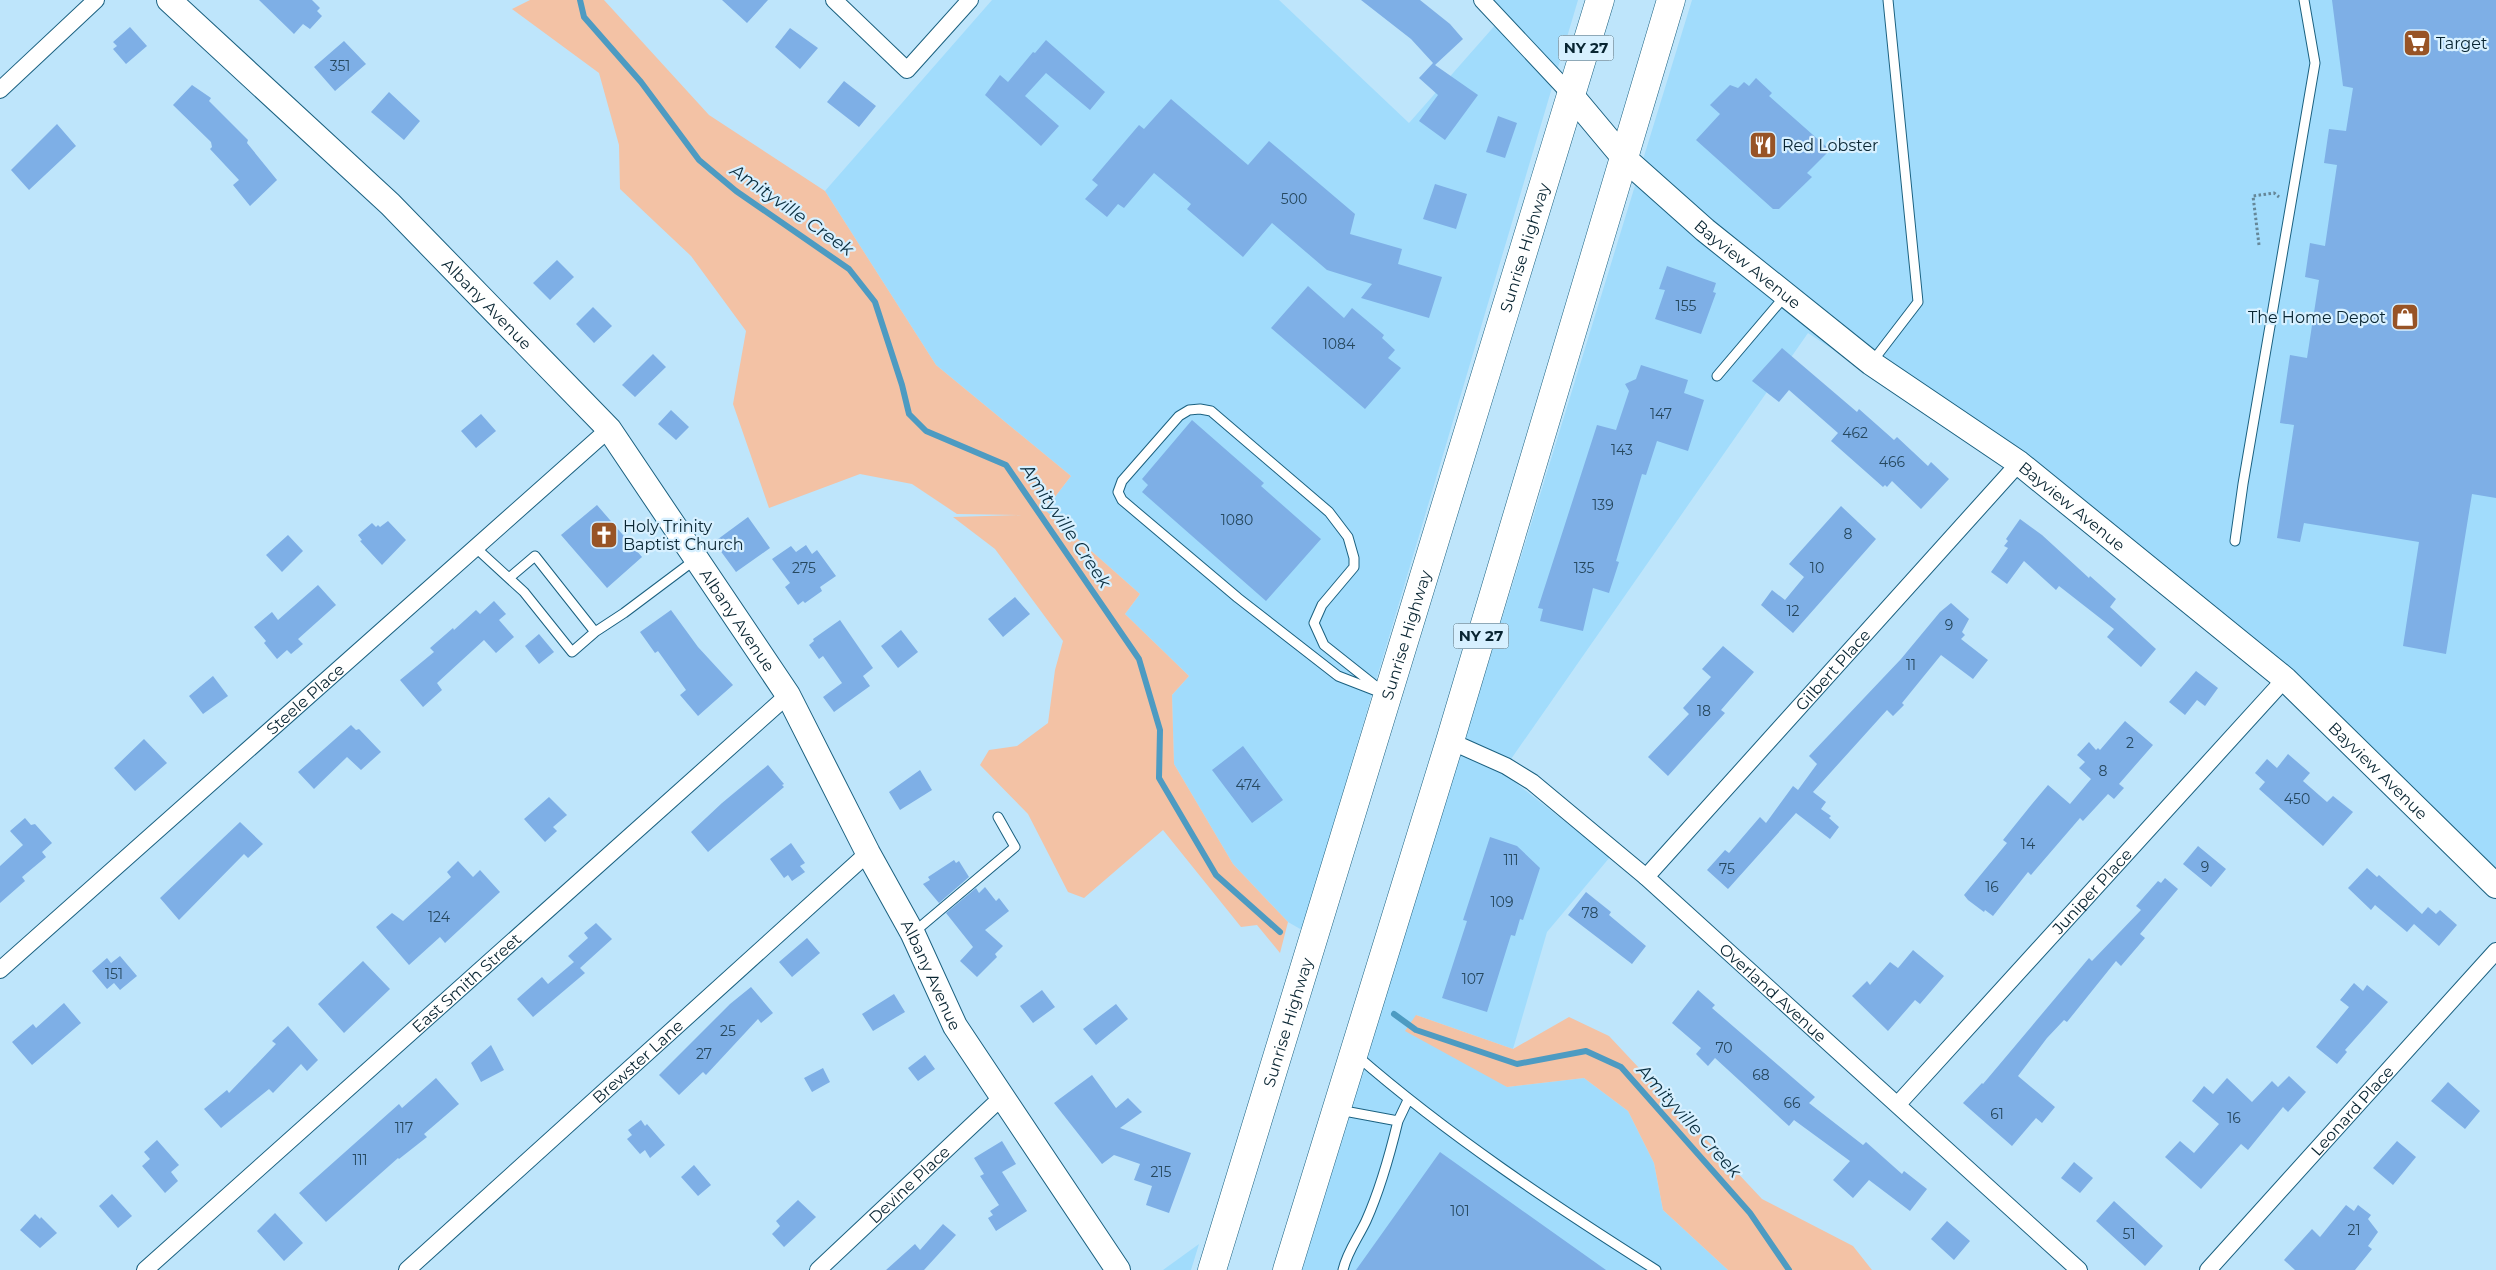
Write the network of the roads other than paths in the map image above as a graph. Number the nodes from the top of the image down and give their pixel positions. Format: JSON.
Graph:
{"nodes":[{"id":1,"x":96,"y":0,"type":"edge"},
{"id":2,"x":169,"y":0,"type":"edge"},
{"id":3,"x":834,"y":0,"type":"edge"},
{"id":4,"x":970,"y":0,"type":"edge"},
{"id":5,"x":1482,"y":0,"type":"edge"},
{"id":6,"x":1600,"y":0,"type":"edge"},
{"id":7,"x":1671,"y":0,"type":"edge"},
{"id":8,"x":1888,"y":0,"type":"edge"},
{"id":9,"x":2304,"y":0,"type":"edge"},
{"id":10,"x":0,"y":90,"type":"edge"},
{"id":11,"x":1572,"y":96,"type":"junction"},
{"id":12,"x":1623,"y":157,"type":"junction"},
{"id":13,"x":1786,"y":295,"type":"junction"},
{"id":14,"x":1871,"y":363,"type":"junction"},
{"id":15,"x":1717,"y":376,"type":"dead end"},
{"id":16,"x":609,"y":429,"type":"junction"},
{"id":17,"x":2019,"y":464,"type":"junction"},
{"id":18,"x":2235,"y":541,"type":"dead end"},
{"id":19,"x":476,"y":548,"type":"junction"},
{"id":20,"x":696,"y":559,"type":"junction"},
{"id":21,"x":509,"y":578,"type":"junction"},
{"id":22,"x":596,"y":632,"type":"junction"},
{"id":23,"x":2285,"y":679,"type":"junction"},
{"id":24,"x":788,"y":695,"type":"junction"},
{"id":25,"x":1387,"y":695,"type":"junction"},
{"id":26,"x":1450,"y":741,"type":"junction"},
{"id":27,"x":998,"y":817,"type":"dead end"},
{"id":28,"x":868,"y":853,"type":"junction"},
{"id":29,"x":1646,"y":877,"type":"junction"},
{"id":30,"x":2496,"y":886,"type":"edge"},
{"id":31,"x":913,"y":934,"type":"junction"},
{"id":32,"x":2496,"y":951,"type":"edge"},
{"id":33,"x":0,"y":970,"type":"edge"},
{"id":34,"x":1354,"y":1053,"type":"junction"},
{"id":35,"x":1001,"y":1098,"type":"junction"},
{"id":36,"x":1408,"y":1100,"type":"junction"},
{"id":37,"x":1898,"y":1104,"type":"junction"},
{"id":38,"x":1336,"y":1110,"type":"junction"},
{"id":39,"x":1398,"y":1121,"type":"junction"},
{"id":40,"x":145,"y":1270,"type":"edge"},
{"id":41,"x":408,"y":1270,"type":"edge"},
{"id":42,"x":818,"y":1270,"type":"edge"},
{"id":43,"x":1118,"y":1270,"type":"edge"},
{"id":44,"x":1212,"y":1270,"type":"edge"},
{"id":45,"x":1287,"y":1270,"type":"edge"},
{"id":46,"x":1343,"y":1270,"type":"edge"},
{"id":47,"x":1656,"y":1270,"type":"edge"},
{"id":48,"x":2079,"y":1270,"type":"edge"},
{"id":49,"x":2208,"y":1270,"type":"edge"}],
"edges":[{"from":1,"to":10,"type":"street"},
{"from":2,"to":16,"type":"street","name":"Albany Avenue"},
{"from":3,"to":4,"type":"street"},
{"from":5,"to":11,"type":"street"},
{"from":6,"to":11,"type":"highway","name":"Sunrise Highway","number":"NY 27"},
{"from":7,"to":12,"type":"highway","number":"NY 27"},
{"from":8,"to":14,"type":"lane"},
{"from":9,"to":18,"type":"lane"},
{"from":11,"to":12,"type":"street","name":"Bayview Avenue"},
{"from":11,"to":25,"type":"highway","name":"Sunrise Highway","number":"NY 27"},
{"from":12,"to":13,"type":"street","name":"Bayview Avenue"},
{"from":12,"to":26,"type":"highway","number":"NY 27"},
{"from":13,"to":14,"type":"street","name":"Bayview Avenue"},
{"from":13,"to":15,"type":"lane"},
{"from":14,"to":17,"type":"street","name":"Bayview Avenue"},
{"from":16,"to":19,"type":"street","name":"Steele Place"},
{"from":16,"to":20,"type":"street","name":"Albany Avenue"},
{"from":17,"to":23,"type":"street","name":"Bayview Avenue"},
{"from":17,"to":29,"type":"street","name":"Gilbert Place"},
{"from":19,"to":21,"type":"lane"},
{"from":19,"to":33,"type":"street","name":"Steele Place"},
{"from":20,"to":22,"type":"lane"},
{"from":20,"to":24,"type":"street","name":"Albany Avenue"},
{"from":21,"to":22,"type":"lane"},
{"from":21,"to":22,"type":"lane"},
{"from":23,"to":30,"type":"street","name":"Bayview Avenue"},
{"from":23,"to":37,"type":"street","name":"Juniper Place"},
{"from":24,"to":28,"type":"street","name":"Albany Avenue"},
{"from":24,"to":40,"type":"street","name":"East Smith Street"},
{"from":25,"to":25,"type":"lane"},
{"from":25,"to":44,"type":"highway","name":"Sunrise Highway","number":"NY 27"},
{"from":26,"to":29,"type":"street","name":"Overland Avenue"},
{"from":26,"to":34,"type":"highway","number":"NY 27"},
{"from":27,"to":31,"type":"lane"},
{"from":28,"to":31,"type":"street","name":"Albany Avenue"},
{"from":28,"to":41,"type":"street","name":"Brewster Lane"},
{"from":29,"to":37,"type":"street","name":"Overland Avenue"},
{"from":31,"to":35,"type":"street","name":"Albany Avenue"},
{"from":32,"to":49,"type":"street","name":"Leonard Place"},
{"from":34,"to":36,"type":"lane"},
{"from":34,"to":38,"type":"highway","number":"NY 27"},
{"from":35,"to":42,"type":"street","name":"Devine Place"},
{"from":35,"to":43,"type":"street","name":"Albany Avenue"},
{"from":36,"to":39,"type":"lane"},
{"from":36,"to":47,"type":"lane"},
{"from":37,"to":48,"type":"street","name":"Overland Avenue"},
{"from":38,"to":39,"type":"lane"},
{"from":38,"to":45,"type":"highway","number":"NY 27"},
{"from":39,"to":46,"type":"lane"}]}
